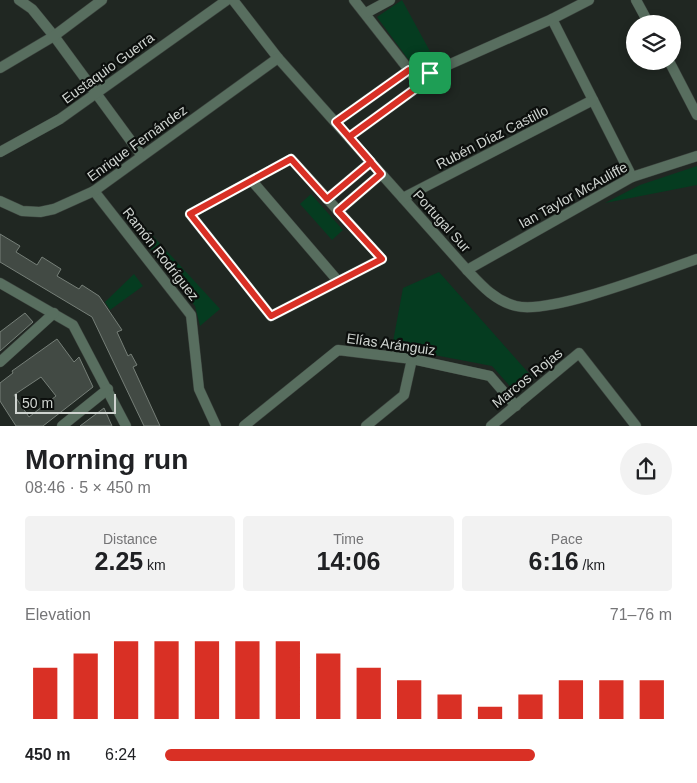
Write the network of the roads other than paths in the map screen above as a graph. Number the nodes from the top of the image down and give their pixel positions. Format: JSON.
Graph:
{"nodes":[{"id":1,"x":19,"y":0,"type":"edge"},
{"id":2,"x":102,"y":0,"type":"edge"},
{"id":3,"x":227,"y":0,"type":"edge"},
{"id":4,"x":233,"y":0,"type":"edge"},
{"id":5,"x":354,"y":0,"type":"edge"},
{"id":6,"x":390,"y":0,"type":"edge"},
{"id":7,"x":589,"y":0,"type":"edge"},
{"id":8,"x":636,"y":0,"type":"edge"},
{"id":9,"x":574,"y":3,"type":"edge"},
{"id":10,"x":366,"y":13,"type":"junction"},
{"id":11,"x":644,"y":15,"type":"edge"},
{"id":12,"x":552,"y":19,"type":"junction"},
{"id":13,"x":54,"y":36,"type":"junction"},
{"id":14,"x":278,"y":58,"type":"junction"},
{"id":15,"x":0,"y":68,"type":"edge"},
{"id":16,"x":409,"y":70,"type":"junction"},
{"id":17,"x":673,"y":70,"type":"edge"},
{"id":18,"x":430,"y":73,"type":"junction"},
{"id":19,"x":419,"y":86,"type":"junction"},
{"id":20,"x":97,"y":93,"type":"junction"},
{"id":21,"x":593,"y":100,"type":"junction"},
{"id":22,"x":697,"y":114,"type":"edge"},
{"id":23,"x":336,"y":122,"type":"junction"},
{"id":24,"x":349,"y":137,"type":"junction"},
{"id":25,"x":0,"y":152,"type":"edge"},
{"id":26,"x":142,"y":156,"type":"junction"},
{"id":27,"x":697,"y":156,"type":"edge"},
{"id":28,"x":371,"y":162,"type":"junction"},
{"id":29,"x":381,"y":174,"type":"junction"},
{"id":30,"x":632,"y":177,"type":"junction"},
{"id":31,"x":252,"y":182,"type":"junction"},
{"id":32,"x":94,"y":191,"type":"junction"},
{"id":33,"x":403,"y":198,"type":"junction"},
{"id":34,"x":327,"y":199,"type":"junction"},
{"id":35,"x":0,"y":201,"type":"edge"},
{"id":36,"x":338,"y":211,"type":"junction"},
{"id":37,"x":697,"y":259,"type":"edge"},
{"id":38,"x":467,"y":270,"type":"junction"},
{"id":39,"x":338,"y":281,"type":"junction"},
{"id":40,"x":0,"y":283,"type":"edge"},
{"id":41,"x":54,"y":313,"type":"junction"},
{"id":42,"x":412,"y":358,"type":"junction"},
{"id":43,"x":0,"y":362,"type":"edge"},
{"id":44,"x":108,"y":389,"type":"junction"},
{"id":45,"x":516,"y":406,"type":"junction"},
{"id":46,"x":62,"y":426,"type":"edge"},
{"id":47,"x":126,"y":426,"type":"edge"},
{"id":48,"x":216,"y":426,"type":"edge"},
{"id":49,"x":244,"y":426,"type":"edge"},
{"id":50,"x":366,"y":426,"type":"edge"},
{"id":51,"x":491,"y":426,"type":"edge"},
{"id":52,"x":636,"y":426,"type":"edge"}],
"edges":[{"from":1,"to":13,"type":"street"},
{"from":2,"to":13,"type":"street"},
{"from":3,"to":20,"type":"street","name":"Eustaquio Guerra"},
{"from":4,"to":14,"type":"street","name":"Portugal Sur"},
{"from":5,"to":10,"type":"street"},
{"from":6,"to":10,"type":"street"},
{"from":7,"to":9,"type":"street"},
{"from":8,"to":11,"type":"street"},
{"from":9,"to":12,"type":"street"},
{"from":10,"to":16,"type":"street"},
{"from":12,"to":18,"type":"street"},
{"from":12,"to":21,"type":"street"},
{"from":13,"to":15,"type":"street"},
{"from":13,"to":20,"type":"street"},
{"from":14,"to":23,"type":"street","name":"Portugal Sur"},
{"from":14,"to":26,"type":"street","name":"Enrique Fernández"},
{"from":16,"to":18,"type":"street"},
{"from":16,"to":19,"type":"street"},
{"from":16,"to":23,"type":"street"},
{"from":17,"to":22,"type":"street"},
{"from":18,"to":19,"type":"street"},
{"from":19,"to":24,"type":"street"},
{"from":20,"to":25,"type":"street","name":"Eustaquio Guerra"},
{"from":20,"to":26,"type":"street"},
{"from":21,"to":30,"type":"street"},
{"from":21,"to":33,"type":"street","name":"Rubén Díaz Castillo"},
{"from":23,"to":24,"type":"street","name":"Portugal Sur"},
{"from":24,"to":28,"type":"street","name":"Portugal Sur"},
{"from":26,"to":32,"type":"street","name":"Enrique Fernández"},
{"from":27,"to":30,"type":"street","name":"Ian Taylor McAuliffe"},
{"from":28,"to":29,"type":"street","name":"Portugal Sur"},
{"from":28,"to":34,"type":"street"},
{"from":29,"to":33,"type":"street","name":"Portugal Sur"},
{"from":29,"to":36,"type":"street"},
{"from":30,"to":38,"type":"street","name":"Ian Taylor McAuliffe"},
{"from":31,"to":34,"type":"street"},
{"from":31,"to":39,"type":"street"},
{"from":31,"to":39,"type":"street"},
{"from":32,"to":35,"type":"street","name":"Enrique Fernández"},
{"from":32,"to":48,"type":"street","name":"Ramón Rodríguez"},
{"from":33,"to":38,"type":"street","name":"Portugal Sur"},
{"from":34,"to":36,"type":"street"},
{"from":36,"to":39,"type":"street"},
{"from":37,"to":38,"type":"street","name":"Portugal Sur"},
{"from":40,"to":41,"type":"street"},
{"from":41,"to":43,"type":"street"},
{"from":41,"to":44,"type":"street"},
{"from":42,"to":45,"type":"street","name":"Elías Aránguiz"},
{"from":42,"to":49,"type":"street","name":"Elías Aránguiz"},
{"from":42,"to":50,"type":"street"},
{"from":44,"to":46,"type":"street"},
{"from":44,"to":47,"type":"street"},
{"from":45,"to":51,"type":"street","name":"Marcos Rojas"},
{"from":45,"to":52,"type":"street","name":"Marcos Rojas"}]}
